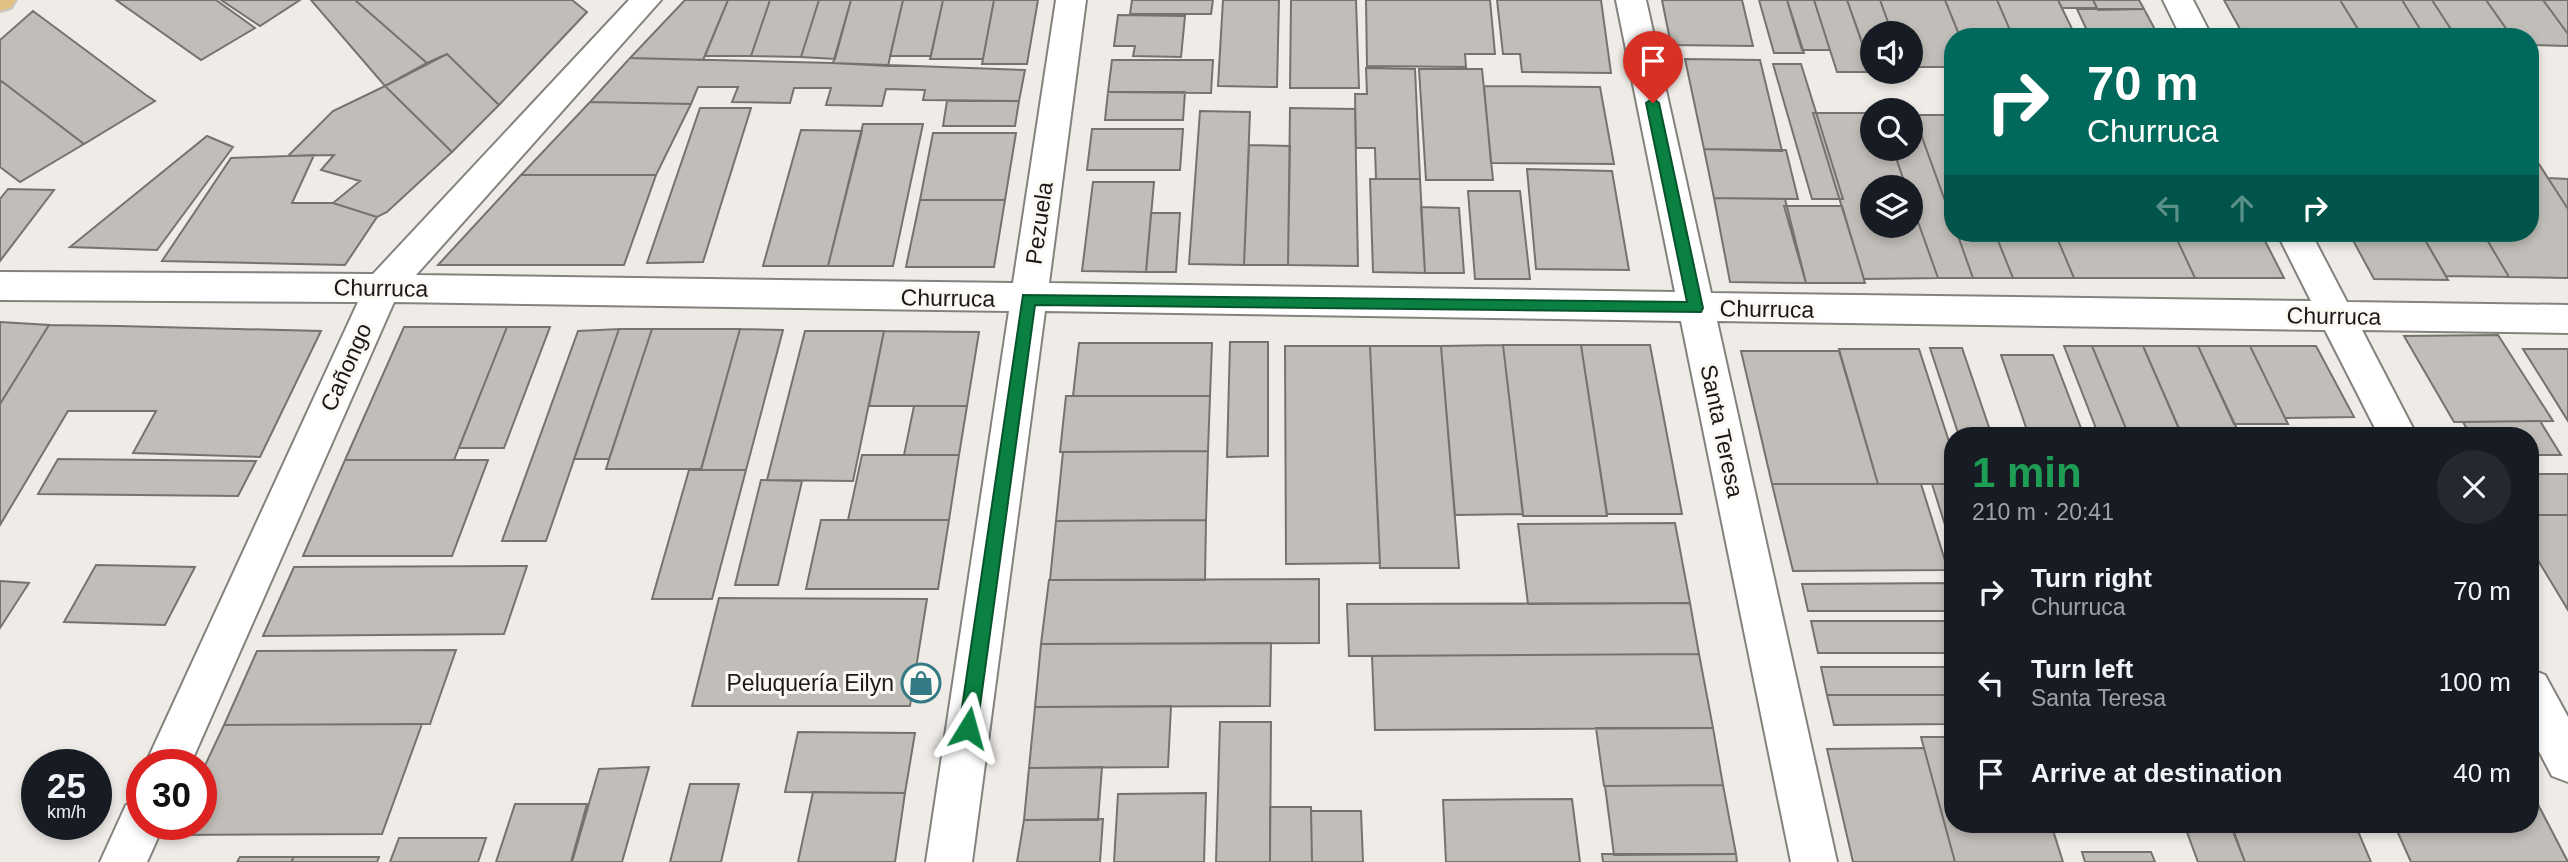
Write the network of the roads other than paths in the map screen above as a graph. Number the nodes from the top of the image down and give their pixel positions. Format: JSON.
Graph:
{"nodes":[{"id":1,"x":646,"y":0,"type":"edge"},
{"id":2,"x":1072,"y":0,"type":"edge"},
{"id":3,"x":1631,"y":0,"type":"edge"},
{"id":4,"x":2178,"y":0,"type":"edge"},
{"id":5,"x":2192,"y":28,"type":"edge"},
{"id":6,"x":2299,"y":242,"type":"edge"},
{"id":7,"x":0,"y":286,"type":"edge"},
{"id":8,"x":382,"y":288,"type":"junction"},
{"id":9,"x":1028,"y":299,"type":"junction"},
{"id":10,"x":1695,"y":308,"type":"junction"},
{"id":11,"x":2336,"y":316,"type":"junction"},
{"id":12,"x":2568,"y":319,"type":"edge"},
{"id":13,"x":2394,"y":427,"type":"edge"},
{"id":14,"x":2539,"y":706,"type":"edge"},
{"id":15,"x":174,"y":749,"type":"edge"},
{"id":16,"x":2568,"y":761,"type":"edge"},
{"id":17,"x":133,"y":840,"type":"edge"},
{"id":18,"x":123,"y":862,"type":"edge"},
{"id":19,"x":949,"y":862,"type":"edge"},
{"id":20,"x":1814,"y":862,"type":"edge"}],
"edges":[{"from":1,"to":8,"type":"street","name":"Cañongo"},
{"from":2,"to":9,"type":"street","name":"Pezuela"},
{"from":3,"to":10,"type":"street","name":"Santa Teresa"},
{"from":4,"to":5,"type":"street"},
{"from":6,"to":11,"type":"street"},
{"from":7,"to":8,"type":"street","name":"Churruca"},
{"from":8,"to":9,"type":"street","name":"Churruca"},
{"from":8,"to":15,"type":"street","name":"Cañongo"},
{"from":9,"to":10,"type":"street","name":"Churruca"},
{"from":9,"to":19,"type":"street","name":"Pezuela"},
{"from":10,"to":11,"type":"street","name":"Churruca"},
{"from":10,"to":20,"type":"street","name":"Santa Teresa"},
{"from":11,"to":12,"type":"street","name":"Churruca"},
{"from":11,"to":13,"type":"street"},
{"from":14,"to":16,"type":"street"},
{"from":17,"to":18,"type":"street"}]}
